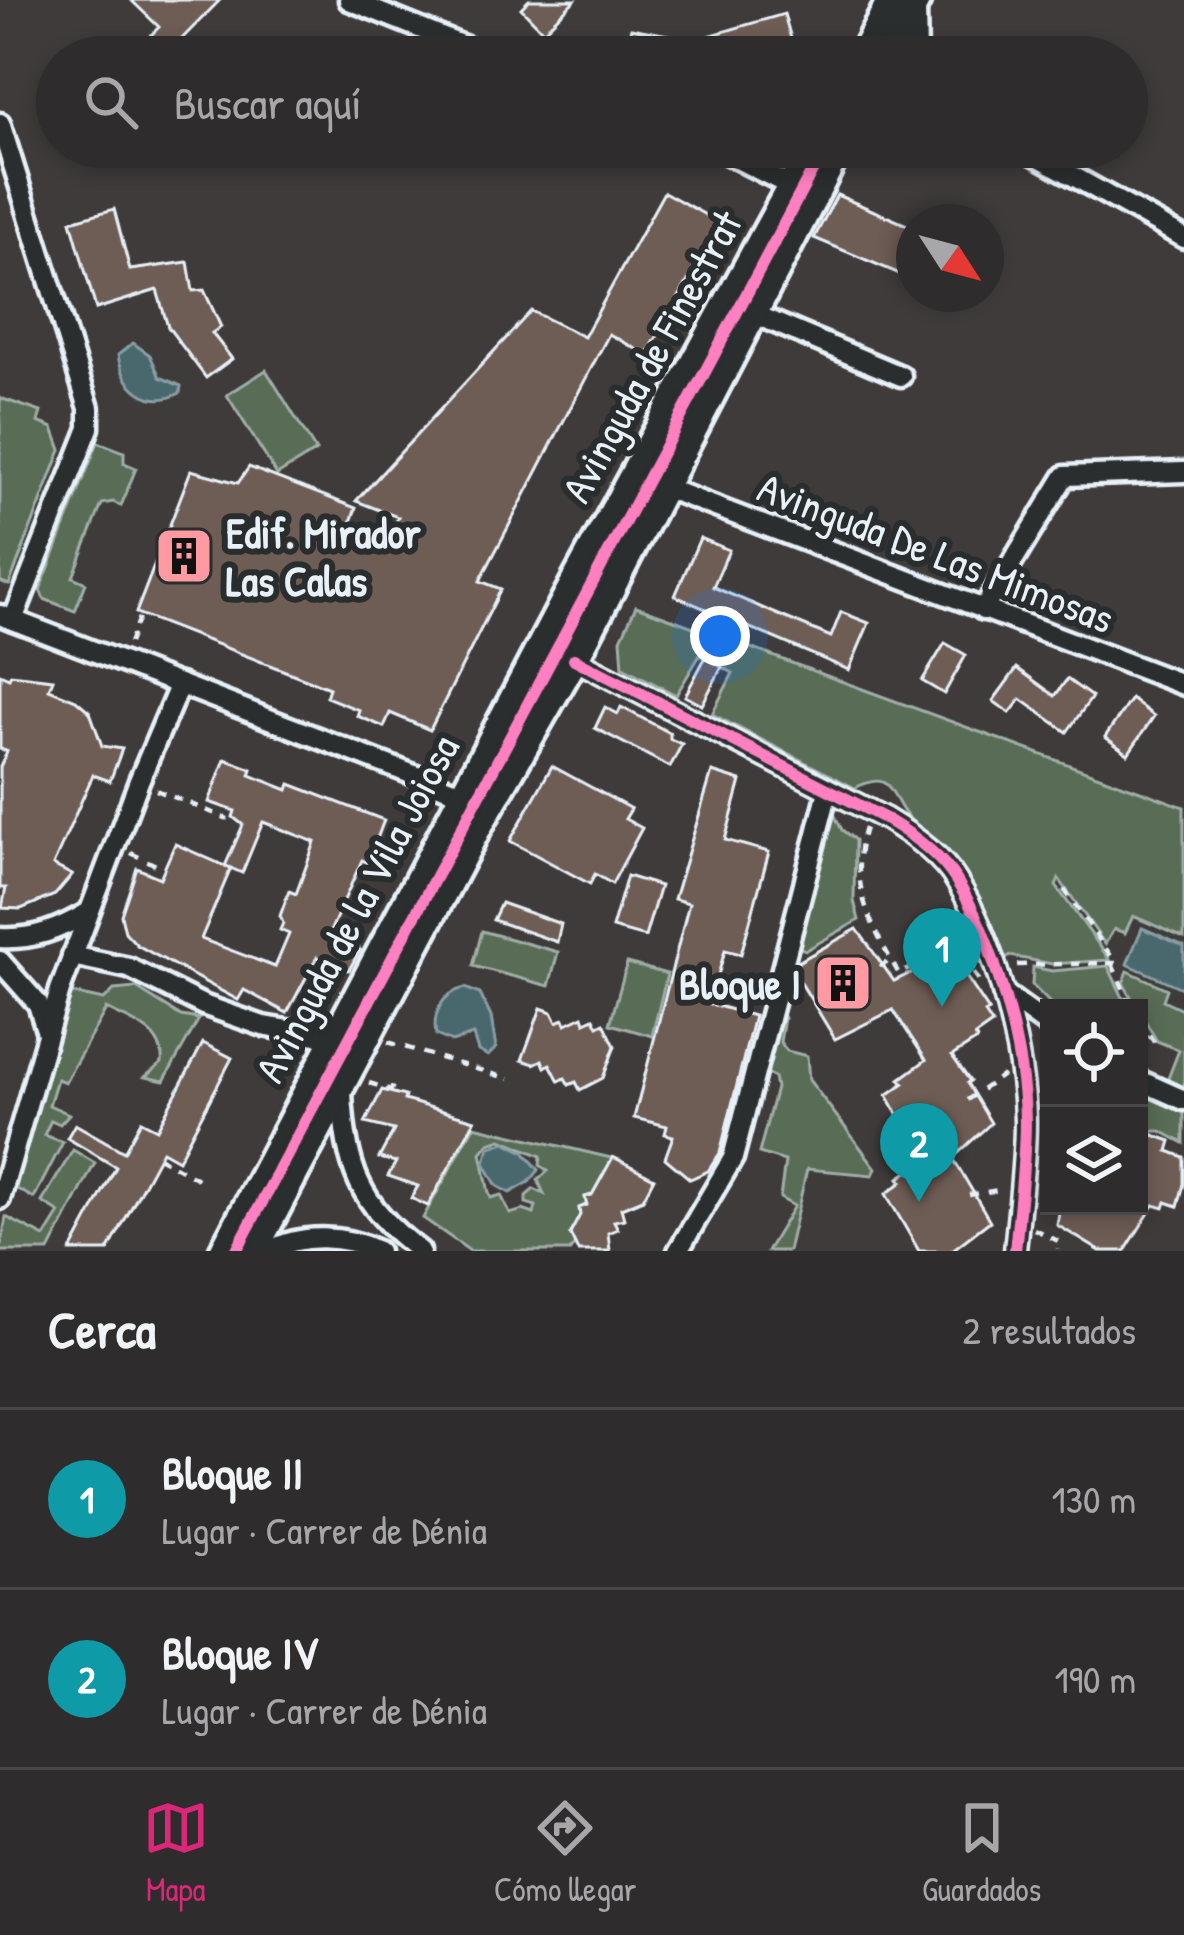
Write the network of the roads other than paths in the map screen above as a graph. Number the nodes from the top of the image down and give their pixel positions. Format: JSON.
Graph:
{"nodes":[{"id":1,"x":349,"y":0,"type":"edge"},
{"id":2,"x":892,"y":0,"type":"edge"},
{"id":3,"x":917,"y":0,"type":"edge"},
{"id":4,"x":439,"y":36,"type":"edge"},
{"id":5,"x":879,"y":36,"type":"edge"},
{"id":6,"x":887,"y":36,"type":"edge"},
{"id":7,"x":917,"y":36,"type":"edge"},
{"id":8,"x":0,"y":123,"type":"edge"},
{"id":9,"x":754,"y":168,"type":"edge"},
{"id":10,"x":811,"y":168,"type":"edge"},
{"id":11,"x":821,"y":168,"type":"edge"},
{"id":12,"x":840,"y":168,"type":"edge"},
{"id":13,"x":1059,"y":168,"type":"edge"},
{"id":14,"x":791,"y":187,"type":"junction"},
{"id":15,"x":796,"y":229,"type":"junction"},
{"id":16,"x":1184,"y":238,"type":"edge"},
{"id":17,"x":752,"y":313,"type":"junction"},
{"id":18,"x":901,"y":376,"type":"dead end"},
{"id":19,"x":1184,"y":472,"type":"edge"},
{"id":20,"x":663,"y":487,"type":"junction"},
{"id":21,"x":563,"y":604,"type":"joint"},
{"id":22,"x":982,"y":610,"type":"junction"},
{"id":23,"x":7,"y":617,"type":"edge"},
{"id":24,"x":592,"y":626,"type":"joint"},
{"id":25,"x":574,"y":659,"type":"junction"},
{"id":26,"x":180,"y":684,"type":"junction"},
{"id":27,"x":1184,"y":685,"type":"edge"},
{"id":28,"x":828,"y":791,"type":"junction"},
{"id":29,"x":472,"y":806,"type":"junction"},
{"id":30,"x":89,"y":912,"type":"junction"},
{"id":31,"x":0,"y":938,"type":"edge"},
{"id":32,"x":72,"y":956,"type":"junction"},
{"id":33,"x":0,"y":961,"type":"edge"},
{"id":34,"x":995,"y":987,"type":"junction"},
{"id":35,"x":1040,"y":1020,"type":"edge"},
{"id":36,"x":47,"y":1033,"type":"junction"},
{"id":37,"x":335,"y":1038,"type":"junction"},
{"id":38,"x":344,"y":1081,"type":"junction"},
{"id":39,"x":1148,"y":1085,"type":"edge"},
{"id":40,"x":1184,"y":1100,"type":"edge"},
{"id":41,"x":0,"y":1199,"type":"edge"},
{"id":42,"x":224,"y":1251,"type":"edge"},
{"id":43,"x":253,"y":1251,"type":"edge"},
{"id":44,"x":269,"y":1251,"type":"edge"},
{"id":45,"x":378,"y":1251,"type":"edge"},
{"id":46,"x":420,"y":1251,"type":"edge"},
{"id":47,"x":678,"y":1251,"type":"edge"},
{"id":48,"x":1015,"y":1251,"type":"edge"}],
"edges":[{"from":1,"to":4,"type":"street"},
{"from":2,"to":5,"type":"main road"},
{"from":3,"to":6,"type":"main road"},
{"from":3,"to":7,"type":"street"},
{"from":8,"to":23,"type":"street"},
{"from":9,"to":14,"type":"street"},
{"from":10,"to":14,"type":"main road","name":"Avinguda de Finestrat"},
{"from":11,"to":15,"type":"main road","name":"Avinguda de Finestrat"},
{"from":12,"to":15,"type":"street"},
{"from":13,"to":16,"type":"street"},
{"from":14,"to":15,"type":"street","name":"Avinguda de Finestrat"},
{"from":14,"to":21,"type":"main road","name":"Avinguda de Finestrat"},
{"from":15,"to":17,"type":"main road","name":"Avinguda de Finestrat"},
{"from":17,"to":18,"type":"street"},
{"from":17,"to":20,"type":"main road","name":"Avinguda de Finestrat"},
{"from":19,"to":22,"type":"street"},
{"from":20,"to":22,"type":"street","name":"Avinguda De Las Mimosas"},
{"from":20,"to":24,"type":"main road","name":"Avinguda de Finestrat"},
{"from":21,"to":29,"type":"main road","name":"Avinguda de la Vila Joiosa"},
{"from":22,"to":27,"type":"street","name":"Avinguda De Las Mimosas"},
{"from":23,"to":26,"type":"street"},
{"from":24,"to":25,"type":"main road","name":"Avinguda de la Vila Joiosa"},
{"from":25,"to":28,"type":"street"},
{"from":25,"to":29,"type":"main road","name":"Avinguda de la Vila Joiosa"},
{"from":26,"to":29,"type":"street"},
{"from":26,"to":30,"type":"street"},
{"from":28,"to":34,"type":"street"},
{"from":28,"to":47,"type":"street"},
{"from":29,"to":37,"type":"main road","name":"Avinguda de la Vila Joiosa"},
{"from":29,"to":38,"type":"main road","name":"Avinguda de la Vila Joiosa"},
{"from":30,"to":31,"type":"street"},
{"from":30,"to":32,"type":"street"},
{"from":32,"to":36,"type":"street"},
{"from":32,"to":37,"type":"street"},
{"from":33,"to":36,"type":"street"},
{"from":34,"to":35,"type":"street"},
{"from":34,"to":48,"type":"street"},
{"from":36,"to":41,"type":"street"},
{"from":37,"to":42,"type":"main road","name":"Avinguda de la Vila Joiosa"},
{"from":38,"to":43,"type":"main road","name":"Avinguda de la Vila Joiosa"},
{"from":38,"to":46,"type":"street"},
{"from":39,"to":40,"type":"street"},
{"from":44,"to":45,"type":"street"}]}
